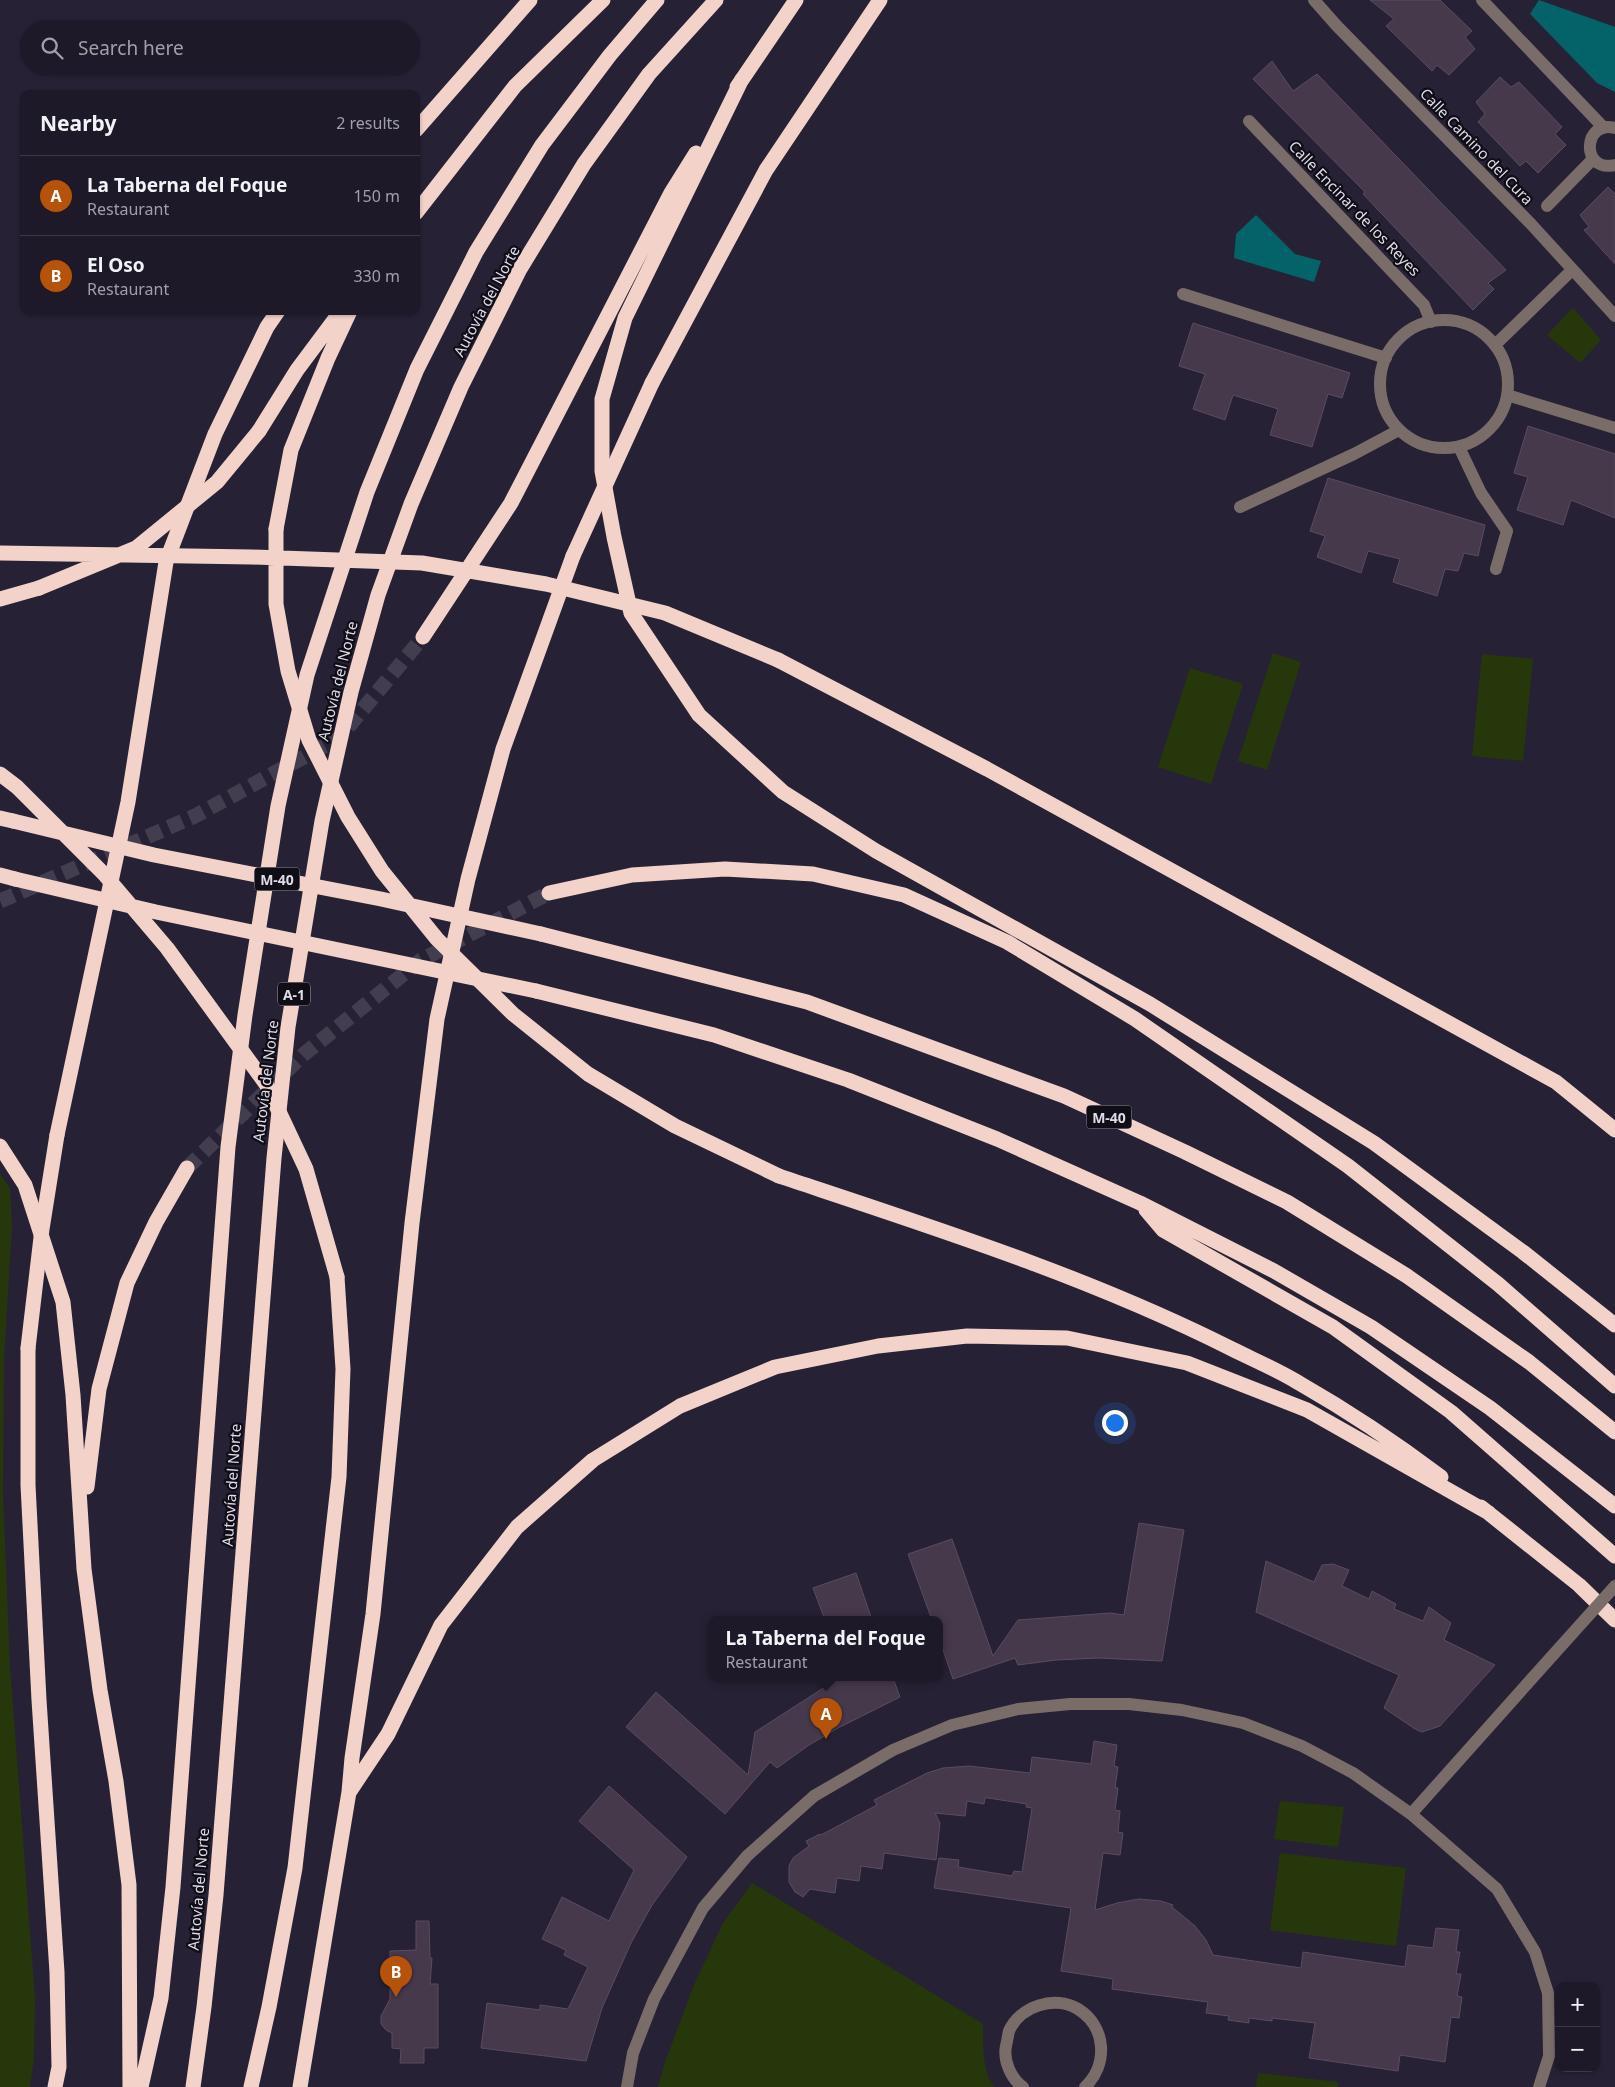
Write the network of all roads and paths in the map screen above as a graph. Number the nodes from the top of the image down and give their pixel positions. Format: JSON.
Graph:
{"nodes":[{"id":1,"x":530,"y":0,"type":"edge"},
{"id":2,"x":540,"y":0,"type":"edge"},
{"id":3,"x":603,"y":0,"type":"edge"},
{"id":4,"x":657,"y":0,"type":"edge"},
{"id":5,"x":716,"y":0,"type":"edge"},
{"id":6,"x":796,"y":0,"type":"edge"},
{"id":7,"x":880,"y":0,"type":"edge"},
{"id":8,"x":1314,"y":0,"type":"edge"},
{"id":9,"x":1482,"y":0,"type":"edge"},
{"id":10,"x":485,"y":52,"type":"junction"},
{"id":11,"x":742,"y":79,"type":"junction"},
{"id":12,"x":1249,"y":121,"type":"dead end"},
{"id":13,"x":420,"y":125,"type":"edge"},
{"id":14,"x":1609,"y":128,"type":"edge"},
{"id":15,"x":1593,"y":158,"type":"junction"},
{"id":16,"x":1615,"y":165,"type":"edge"},
{"id":17,"x":1547,"y":206,"type":"dead end"},
{"id":18,"x":420,"y":208,"type":"edge"},
{"id":19,"x":1572,"y":270,"type":"junction"},
{"id":20,"x":1182,"y":294,"type":"dead end"},
{"id":21,"x":275,"y":315,"type":"edge"},
{"id":22,"x":338,"y":315,"type":"edge"},
{"id":23,"x":348,"y":315,"type":"edge"},
{"id":24,"x":1615,"y":316,"type":"edge"},
{"id":25,"x":1431,"y":322,"type":"junction"},
{"id":26,"x":1495,"y":345,"type":"junction"},
{"id":27,"x":1386,"y":358,"type":"junction"},
{"id":28,"x":1507,"y":395,"type":"junction"},
{"id":29,"x":1615,"y":428,"type":"edge"},
{"id":30,"x":1399,"y":430,"type":"junction"},
{"id":31,"x":1459,"y":446,"type":"junction"},
{"id":32,"x":1240,"y":507,"type":"dead end"},
{"id":33,"x":0,"y":553,"type":"edge"},
{"id":34,"x":1496,"y":569,"type":"dead end"},
{"id":35,"x":0,"y":599,"type":"edge"},
{"id":36,"x":423,"y":637,"type":"tunnel mouth"},
{"id":37,"x":0,"y":774,"type":"edge"},
{"id":38,"x":6,"y":819,"type":"edge"},
{"id":39,"x":7,"y":877,"type":"edge"},
{"id":40,"x":549,"y":893,"type":"tunnel mouth"},
{"id":41,"x":1615,"y":1130,"type":"edge"},
{"id":42,"x":0,"y":1146,"type":"edge"},
{"id":43,"x":187,"y":1168,"type":"tunnel mouth"},
{"id":44,"x":1140,"y":1203,"type":"junction"},
{"id":45,"x":1615,"y":1325,"type":"edge"},
{"id":46,"x":1615,"y":1386,"type":"edge"},
{"id":47,"x":1615,"y":1432,"type":"edge"},
{"id":48,"x":1615,"y":1506,"type":"edge"},
{"id":49,"x":1489,"y":1513,"type":"junction"},
{"id":50,"x":1615,"y":1556,"type":"edge"},
{"id":51,"x":84,"y":1569,"type":"junction"},
{"id":52,"x":1615,"y":1586,"type":"edge"},
{"id":53,"x":1615,"y":1620,"type":"edge"},
{"id":54,"x":349,"y":1792,"type":"junction"},
{"id":55,"x":1411,"y":1814,"type":"junction"},
{"id":56,"x":55,"y":2087,"type":"edge"},
{"id":57,"x":130,"y":2087,"type":"edge"},
{"id":58,"x":141,"y":2087,"type":"edge"},
{"id":59,"x":193,"y":2087,"type":"edge"},
{"id":60,"x":251,"y":2087,"type":"edge"},
{"id":61,"x":300,"y":2087,"type":"edge"},
{"id":62,"x":627,"y":2087,"type":"edge"},
{"id":63,"x":1022,"y":2087,"type":"edge"},
{"id":64,"x":1085,"y":2087,"type":"edge"},
{"id":65,"x":1539,"y":2087,"type":"edge"}],
"edges":[{"from":1,"to":10,"type":"highway"},
{"from":2,"to":10,"type":"highway"},
{"from":3,"to":18,"type":"highway"},
{"from":4,"to":58,"type":"highway","name":"Autovía del Norte"},
{"from":5,"to":59,"type":"highway","name":"Autovía del Norte","number":"A-1"},
{"from":6,"to":11,"type":"highway"},
{"from":7,"to":54,"type":"highway","bridge":true},
{"from":8,"to":19,"type":"street","name":"Calle Camino del Cura"},
{"from":9,"to":14,"type":"street"},
{"from":10,"to":13,"type":"highway"},
{"from":11,"to":36,"type":"highway"},
{"from":11,"to":45,"type":"highway"},
{"from":12,"to":25,"type":"street","name":"Calle Encinar de los Reyes"},
{"from":14,"to":15,"type":"street"},
{"from":15,"to":16,"type":"street"},
{"from":15,"to":17,"type":"street"},
{"from":19,"to":24,"type":"street","name":"Calle Camino del Cura"},
{"from":19,"to":26,"type":"street"},
{"from":20,"to":27,"type":"street"},
{"from":21,"to":56,"type":"highway","bridge":true},
{"from":22,"to":35,"type":"highway","bridge":true},
{"from":23,"to":49,"type":"highway","bridge":true},
{"from":25,"to":26,"type":"street"},
{"from":25,"to":27,"type":"street"},
{"from":26,"to":28,"type":"street"},
{"from":27,"to":30,"type":"street"},
{"from":28,"to":29,"type":"street"},
{"from":28,"to":31,"type":"street"},
{"from":30,"to":31,"type":"street"},
{"from":30,"to":32,"type":"street"},
{"from":31,"to":34,"type":"street"},
{"from":33,"to":41,"type":"highway","bridge":true},
{"from":37,"to":60,"type":"highway","bridge":true},
{"from":38,"to":47,"type":"highway","number":"M-40","bridge":true},
{"from":39,"to":44,"type":"highway","bridge":true},
{"from":40,"to":46,"type":"highway"},
{"from":42,"to":51,"type":"highway"},
{"from":43,"to":51,"type":"highway"},
{"from":44,"to":48,"type":"highway"},
{"from":44,"to":50,"type":"highway"},
{"from":49,"to":53,"type":"highway"},
{"from":49,"to":54,"type":"highway"},
{"from":51,"to":57,"type":"highway"},
{"from":52,"to":55,"type":"street","bridge":true},
{"from":54,"to":61,"type":"highway"},
{"from":55,"to":62,"type":"street"},
{"from":55,"to":65,"type":"street"},
{"from":63,"to":64,"type":"street"}]}
